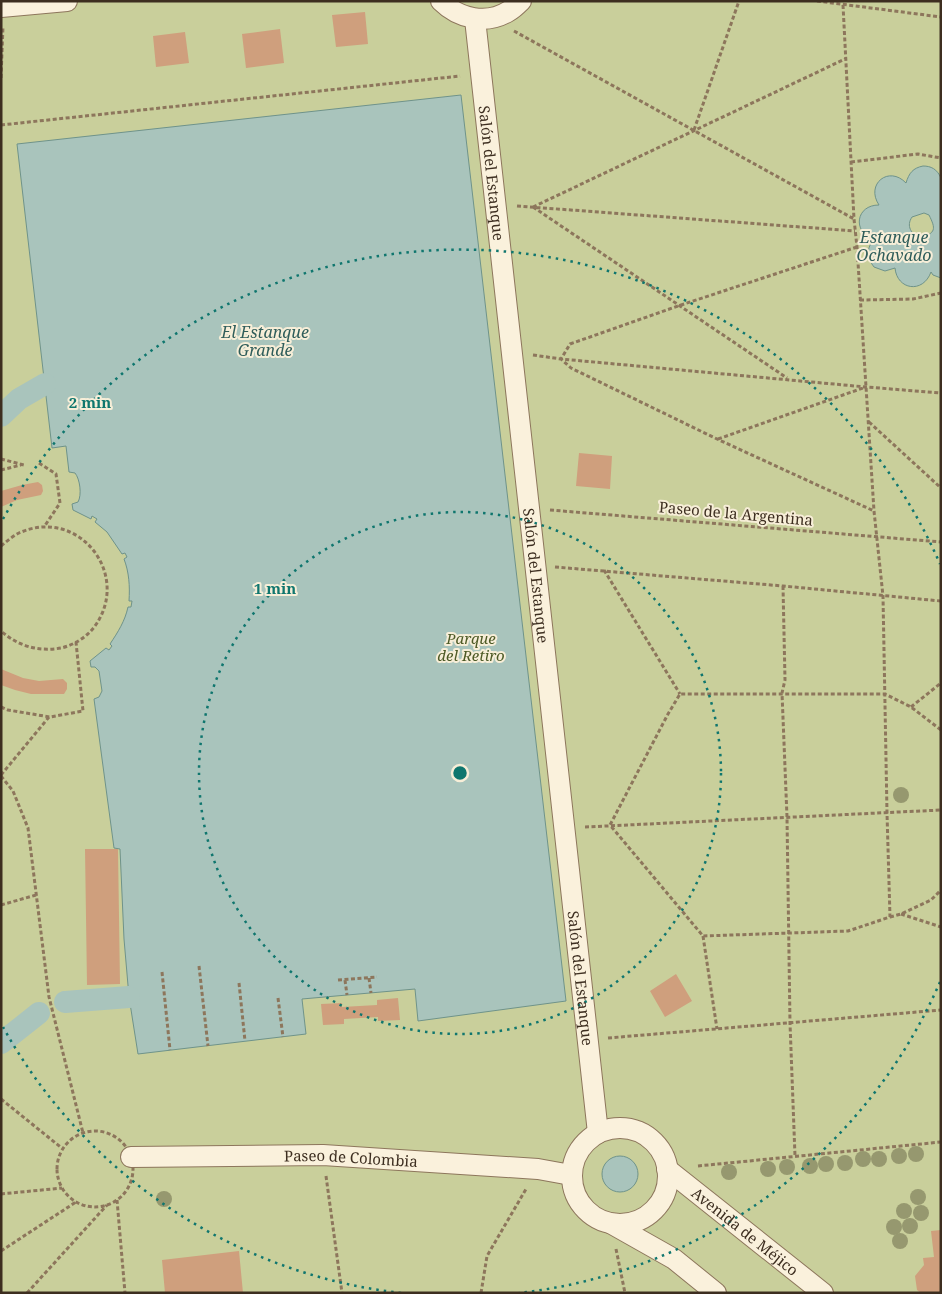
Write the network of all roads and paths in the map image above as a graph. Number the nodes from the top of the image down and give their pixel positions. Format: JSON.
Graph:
{"nodes":[{"id":1,"x":66,"y":1,"type":"edge"},
{"id":2,"x":441,"y":1,"type":"edge"},
{"id":3,"x":521,"y":1,"type":"edge"},
{"id":4,"x":739,"y":1,"type":"edge"},
{"id":5,"x":817,"y":1,"type":"edge"},
{"id":6,"x":843,"y":4,"type":"junction"},
{"id":7,"x":2,"y":7,"type":"edge"},
{"id":8,"x":941,"y":17,"type":"edge"},
{"id":9,"x":483,"y":19,"type":"junction"},
{"id":10,"x":845,"y":59,"type":"junction"},
{"id":11,"x":481,"y":74,"type":"junction"},
{"id":12,"x":1,"y":78,"type":"edge"},
{"id":13,"x":1,"y":125,"type":"edge"},
{"id":14,"x":694,"y":131,"type":"junction"},
{"id":15,"x":941,"y":158,"type":"edge"},
{"id":16,"x":851,"y":162,"type":"junction"},
{"id":17,"x":496,"y":204,"type":"junction"},
{"id":18,"x":532,"y":207,"type":"junction"},
{"id":19,"x":854,"y":218,"type":"junction"},
{"id":20,"x":855,"y":231,"type":"junction"},
{"id":21,"x":857,"y":247,"type":"junction"},
{"id":22,"x":941,"y":293,"type":"edge"},
{"id":23,"x":860,"y":300,"type":"junction"},
{"id":24,"x":678,"y":306,"type":"junction"},
{"id":25,"x":512,"y":352,"type":"junction"},
{"id":26,"x":561,"y":358,"type":"junction"},
{"id":27,"x":788,"y":379,"type":"junction"},
{"id":28,"x":866,"y":387,"type":"junction"},
{"id":29,"x":941,"y":393,"type":"edge"},
{"id":30,"x":868,"y":421,"type":"junction"},
{"id":31,"x":717,"y":439,"type":"junction"},
{"id":32,"x":1,"y":459,"type":"edge"},
{"id":33,"x":38,"y":463,"type":"dead end"},
{"id":34,"x":1,"y":470,"type":"edge"},
{"id":35,"x":941,"y":488,"type":"edge"},
{"id":36,"x":529,"y":510,"type":"junction"},
{"id":37,"x":874,"y":511,"type":"junction"},
{"id":38,"x":44,"y":527,"type":"junction"},
{"id":39,"x":877,"y":536,"type":"junction"},
{"id":40,"x":941,"y":542,"type":"edge"},
{"id":41,"x":1,"y":546,"type":"edge"},
{"id":42,"x":535,"y":565,"type":"junction"},
{"id":43,"x":604,"y":570,"type":"junction"},
{"id":44,"x":783,"y":586,"type":"junction"},
{"id":45,"x":883,"y":596,"type":"junction"},
{"id":46,"x":941,"y":601,"type":"edge"},
{"id":47,"x":1,"y":631,"type":"edge"},
{"id":48,"x":76,"y":642,"type":"junction"},
{"id":49,"x":941,"y":683,"type":"edge"},
{"id":50,"x":782,"y":693,"type":"junction"},
{"id":51,"x":680,"y":694,"type":"junction"},
{"id":52,"x":886,"y":694,"type":"junction"},
{"id":53,"x":1,"y":707,"type":"edge"},
{"id":54,"x":911,"y":707,"type":"junction"},
{"id":55,"x":50,"y":717,"type":"junction"},
{"id":56,"x":941,"y":730,"type":"edge"},
{"id":57,"x":1,"y":775,"type":"edge"},
{"id":58,"x":941,"y":810,"type":"edge"},
{"id":59,"x":887,"y":812,"type":"junction"},
{"id":60,"x":787,"y":817,"type":"junction"},
{"id":61,"x":610,"y":825,"type":"junction"},
{"id":62,"x":564,"y":828,"type":"junction"},
{"id":63,"x":941,"y":890,"type":"edge"},
{"id":64,"x":36,"y":895,"type":"junction"},
{"id":65,"x":1,"y":905,"type":"edge"},
{"id":66,"x":901,"y":914,"type":"junction"},
{"id":67,"x":890,"y":917,"type":"junction"},
{"id":68,"x":941,"y":927,"type":"edge"},
{"id":69,"x":789,"y":933,"type":"junction"},
{"id":70,"x":703,"y":936,"type":"junction"},
{"id":71,"x":199,"y":966,"type":"dead end"},
{"id":72,"x":162,"y":972,"type":"dead end"},
{"id":73,"x":377,"y":977,"type":"dead end"},
{"id":74,"x":370,"y":978,"type":"junction"},
{"id":75,"x":338,"y":980,"type":"dead end"},
{"id":76,"x":345,"y":980,"type":"junction"},
{"id":77,"x":239,"y":983,"type":"dead end"},
{"id":78,"x":371,"y":993,"type":"dead end"},
{"id":79,"x":346,"y":995,"type":"dead end"},
{"id":80,"x":278,"y":998,"type":"dead end"},
{"id":81,"x":941,"y":1010,"type":"edge"},
{"id":82,"x":790,"y":1023,"type":"junction"},
{"id":83,"x":717,"y":1029,"type":"junction"},
{"id":84,"x":282,"y":1037,"type":"dead end"},
{"id":85,"x":588,"y":1040,"type":"junction"},
{"id":86,"x":245,"y":1041,"type":"dead end"},
{"id":87,"x":208,"y":1046,"type":"dead end"},
{"id":88,"x":170,"y":1050,"type":"dead end"},
{"id":89,"x":1,"y":1099,"type":"edge"},
{"id":90,"x":598,"y":1132,"type":"junction"},
{"id":91,"x":83,"y":1133,"type":"junction"},
{"id":92,"x":941,"y":1142,"type":"edge"},
{"id":93,"x":63,"y":1149,"type":"junction"},
{"id":94,"x":323,"y":1155,"type":"junction"},
{"id":95,"x":795,"y":1156,"type":"junction"},
{"id":96,"x":131,"y":1157,"type":"junction"},
{"id":97,"x":538,"y":1169,"type":"junction"},
{"id":98,"x":667,"y":1169,"type":"junction"},
{"id":99,"x":571,"y":1175,"type":"junction"},
{"id":100,"x":62,"y":1188,"type":"junction"},
{"id":101,"x":1,"y":1194,"type":"edge"},
{"id":102,"x":117,"y":1200,"type":"junction"},
{"id":103,"x":76,"y":1202,"type":"junction"},
{"id":104,"x":107,"y":1205,"type":"junction"},
{"id":105,"x":612,"y":1224,"type":"junction"},
{"id":106,"x":1,"y":1251,"type":"edge"},
{"id":107,"x":27,"y":1293,"type":"edge"},
{"id":108,"x":125,"y":1293,"type":"edge"},
{"id":109,"x":342,"y":1293,"type":"edge"},
{"id":110,"x":481,"y":1293,"type":"edge"},
{"id":111,"x":625,"y":1293,"type":"edge"},
{"id":112,"x":716,"y":1293,"type":"edge"},
{"id":113,"x":823,"y":1293,"type":"edge"}],
"edges":[{"from":1,"to":7,"type":"street"},
{"from":2,"to":9,"type":"street"},
{"from":3,"to":9,"type":"street"},
{"from":4,"to":14,"type":"path"},
{"from":5,"to":6,"type":"path"},
{"from":6,"to":8,"type":"path"},
{"from":6,"to":10,"type":"path"},
{"from":7,"to":12,"type":"path"},
{"from":9,"to":11,"type":"street","name":"Salón del Estanque"},
{"from":9,"to":14,"type":"path"},
{"from":10,"to":14,"type":"path"},
{"from":10,"to":16,"type":"path"},
{"from":11,"to":13,"type":"path"},
{"from":11,"to":17,"type":"street","name":"Salón del Estanque"},
{"from":14,"to":18,"type":"path"},
{"from":14,"to":19,"type":"path"},
{"from":15,"to":16,"type":"path"},
{"from":16,"to":19,"type":"path"},
{"from":17,"to":18,"type":"path"},
{"from":17,"to":25,"type":"street","name":"Salón del Estanque"},
{"from":18,"to":20,"type":"path"},
{"from":18,"to":24,"type":"path"},
{"from":19,"to":20,"type":"path"},
{"from":20,"to":21,"type":"path"},
{"from":21,"to":23,"type":"path"},
{"from":21,"to":24,"type":"path"},
{"from":22,"to":23,"type":"path"},
{"from":23,"to":28,"type":"path"},
{"from":24,"to":26,"type":"path"},
{"from":24,"to":27,"type":"path"},
{"from":25,"to":26,"type":"path"},
{"from":25,"to":36,"type":"street","name":"Salón del Estanque"},
{"from":26,"to":27,"type":"path"},
{"from":26,"to":31,"type":"path"},
{"from":27,"to":28,"type":"path"},
{"from":28,"to":29,"type":"path"},
{"from":28,"to":30,"type":"path"},
{"from":28,"to":31,"type":"path"},
{"from":30,"to":35,"type":"path"},
{"from":30,"to":37,"type":"path"},
{"from":31,"to":37,"type":"path"},
{"from":32,"to":34,"type":"path"},
{"from":33,"to":38,"type":"path"},
{"from":36,"to":39,"type":"path","name":"Paseo de la Argentina"},
{"from":36,"to":42,"type":"street","name":"Salón del Estanque"},
{"from":37,"to":39,"type":"path"},
{"from":38,"to":41,"type":"path"},
{"from":38,"to":48,"type":"path"},
{"from":39,"to":40,"type":"path","name":"Paseo de la Argentina"},
{"from":39,"to":45,"type":"path"},
{"from":42,"to":43,"type":"path"},
{"from":42,"to":62,"type":"street","name":"Salón del Estanque"},
{"from":43,"to":44,"type":"path"},
{"from":43,"to":51,"type":"path"},
{"from":44,"to":45,"type":"path"},
{"from":44,"to":50,"type":"path"},
{"from":45,"to":46,"type":"path"},
{"from":45,"to":52,"type":"path"},
{"from":47,"to":48,"type":"path"},
{"from":48,"to":55,"type":"path"},
{"from":49,"to":54,"type":"path"},
{"from":50,"to":51,"type":"path"},
{"from":50,"to":52,"type":"path"},
{"from":50,"to":60,"type":"path"},
{"from":51,"to":61,"type":"path"},
{"from":52,"to":54,"type":"path"},
{"from":52,"to":59,"type":"path"},
{"from":53,"to":55,"type":"path"},
{"from":54,"to":56,"type":"path"},
{"from":55,"to":57,"type":"path"},
{"from":57,"to":64,"type":"path"},
{"from":58,"to":59,"type":"path"},
{"from":59,"to":60,"type":"path"},
{"from":59,"to":67,"type":"path"},
{"from":60,"to":61,"type":"path"},
{"from":60,"to":69,"type":"path"},
{"from":61,"to":62,"type":"path"},
{"from":61,"to":70,"type":"path"},
{"from":62,"to":85,"type":"street","name":"Salón del Estanque"},
{"from":63,"to":66,"type":"path"},
{"from":64,"to":65,"type":"path"},
{"from":64,"to":91,"type":"path"},
{"from":66,"to":67,"type":"path"},
{"from":66,"to":68,"type":"path"},
{"from":67,"to":69,"type":"path"},
{"from":69,"to":70,"type":"path"},
{"from":69,"to":82,"type":"path"},
{"from":70,"to":83,"type":"path"},
{"from":71,"to":87,"type":"path"},
{"from":72,"to":88,"type":"path"},
{"from":73,"to":74,"type":"path"},
{"from":74,"to":76,"type":"path"},
{"from":74,"to":78,"type":"path"},
{"from":75,"to":76,"type":"path"},
{"from":76,"to":79,"type":"path"},
{"from":77,"to":86,"type":"path"},
{"from":80,"to":84,"type":"path"},
{"from":81,"to":82,"type":"path"},
{"from":82,"to":83,"type":"path"},
{"from":82,"to":95,"type":"path"},
{"from":83,"to":85,"type":"path"},
{"from":85,"to":90,"type":"street","name":"Salón del Estanque"},
{"from":89,"to":93,"type":"path"},
{"from":90,"to":98,"type":"street"},
{"from":90,"to":99,"type":"street"},
{"from":91,"to":93,"type":"path"},
{"from":91,"to":96,"type":"path"},
{"from":92,"to":95,"type":"path"},
{"from":93,"to":100,"type":"path"},
{"from":94,"to":96,"type":"street","name":"Paseo de Colombia"},
{"from":94,"to":97,"type":"street","name":"Paseo de Colombia"},
{"from":94,"to":109,"type":"path"},
{"from":95,"to":98,"type":"path"},
{"from":96,"to":102,"type":"path"},
{"from":97,"to":99,"type":"street","name":"Paseo de Colombia"},
{"from":97,"to":110,"type":"path"},
{"from":98,"to":105,"type":"street"},
{"from":98,"to":113,"type":"street","name":"Avenida de Méjico"},
{"from":99,"to":105,"type":"street"},
{"from":100,"to":101,"type":"path"},
{"from":100,"to":103,"type":"path"},
{"from":102,"to":104,"type":"path"},
{"from":102,"to":108,"type":"path"},
{"from":103,"to":104,"type":"path"},
{"from":103,"to":106,"type":"path"},
{"from":104,"to":107,"type":"path"},
{"from":105,"to":111,"type":"path"},
{"from":105,"to":112,"type":"street"}]}
